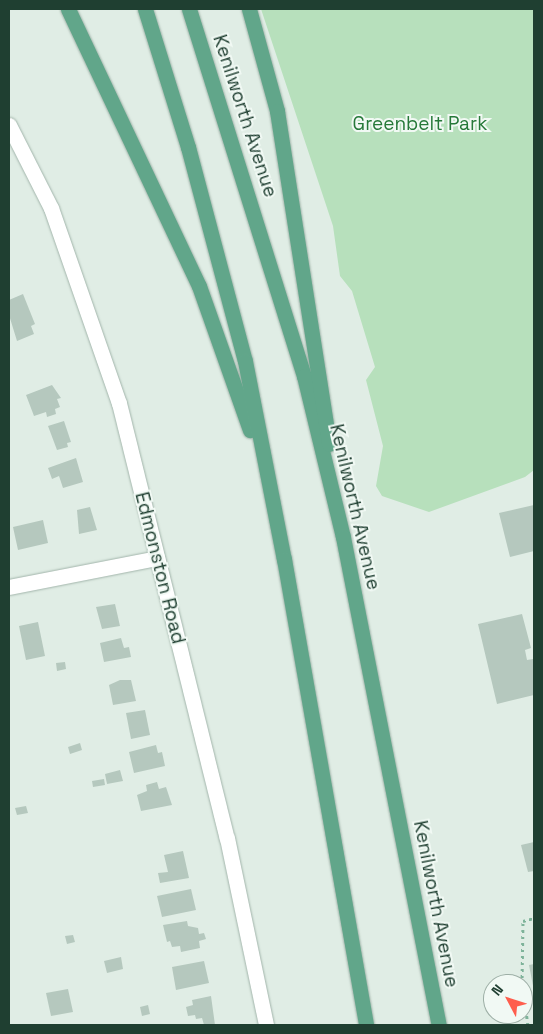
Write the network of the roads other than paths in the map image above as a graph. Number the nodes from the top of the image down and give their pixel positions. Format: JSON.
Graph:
{"nodes":[{"id":1,"x":68,"y":9,"type":"edge"},
{"id":2,"x":145,"y":9,"type":"edge"},
{"id":3,"x":189,"y":9,"type":"edge"},
{"id":4,"x":249,"y":9,"type":"edge"},
{"id":5,"x":9,"y":125,"type":"edge"},
{"id":6,"x":267,"y":476,"type":"junction"},
{"id":7,"x":343,"y":537,"type":"junction"},
{"id":8,"x":157,"y":558,"type":"junction"},
{"id":9,"x":9,"y":587,"type":"edge"},
{"id":10,"x":266,"y":1025,"type":"edge"},
{"id":11,"x":366,"y":1025,"type":"edge"},
{"id":12,"x":439,"y":1025,"type":"edge"}],
"edges":[{"from":1,"to":6,"type":"main road"},
{"from":2,"to":6,"type":"main road"},
{"from":3,"to":7,"type":"main road","name":"Kenilworth Avenue"},
{"from":4,"to":7,"type":"main road"},
{"from":5,"to":8,"type":"street","name":"Edmonston Road"},
{"from":6,"to":11,"type":"main road"},
{"from":7,"to":12,"type":"main road","name":"Kenilworth Avenue"},
{"from":8,"to":9,"type":"street"},
{"from":8,"to":10,"type":"street","name":"Edmonston Road"}]}
